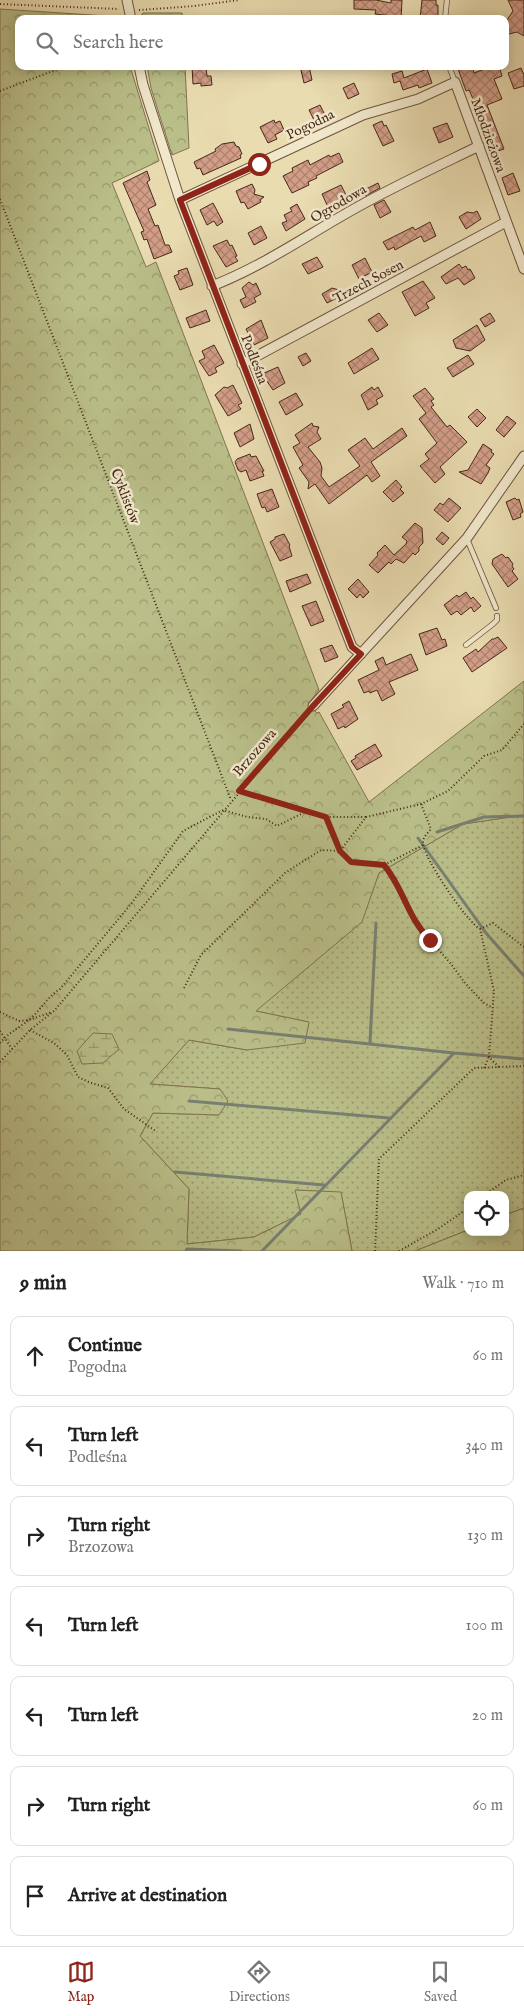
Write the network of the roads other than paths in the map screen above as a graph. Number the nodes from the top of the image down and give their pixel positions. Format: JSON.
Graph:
{"nodes":[{"id":1,"x":126,"y":0,"type":"edge"},
{"id":2,"x":447,"y":0,"type":"edge"},
{"id":3,"x":130,"y":15,"type":"edge"},
{"id":4,"x":445,"y":15,"type":"edge"},
{"id":5,"x":140,"y":70,"type":"edge"},
{"id":6,"x":450,"y":70,"type":"edge"},
{"id":7,"x":455,"y":82,"type":"junction"},
{"id":8,"x":479,"y":146,"type":"junction"},
{"id":9,"x":180,"y":200,"type":"junction"},
{"id":10,"x":506,"y":222,"type":"junction"},
{"id":11,"x":524,"y":269,"type":"edge"},
{"id":12,"x":212,"y":286,"type":"junction"},
{"id":13,"x":242,"y":364,"type":"junction"},
{"id":14,"x":524,"y":456,"type":"edge"},
{"id":15,"x":467,"y":538,"type":"junction"},
{"id":16,"x":496,"y":608,"type":"dead end"},
{"id":17,"x":497,"y":616,"type":"dead end"},
{"id":18,"x":466,"y":645,"type":"dead end"},
{"id":19,"x":361,"y":654,"type":"junction"},
{"id":20,"x":313,"y":706,"type":"road end"}],
"edges":[{"from":1,"to":3,"type":"street"},
{"from":2,"to":4,"type":"lane"},
{"from":5,"to":9,"type":"street","name":"Podleśna"},
{"from":6,"to":7,"type":"lane","name":"Młodzieżowa"},
{"from":7,"to":8,"type":"street","name":"Młodzieżowa"},
{"from":7,"to":9,"type":"street","name":"Pogodna"},
{"from":8,"to":10,"type":"street","name":"Młodzieżowa"},
{"from":8,"to":12,"type":"street","name":"Ogrodowa"},
{"from":9,"to":12,"type":"street","name":"Podleśna"},
{"from":10,"to":11,"type":"street","name":"Młodzieżowa"},
{"from":10,"to":13,"type":"street","name":"Trzech Sosen"},
{"from":12,"to":13,"type":"street","name":"Podleśna"},
{"from":13,"to":19,"type":"street","name":"Podleśna"},
{"from":14,"to":15,"type":"street"},
{"from":15,"to":16,"type":"lane"},
{"from":15,"to":19,"type":"street"},
{"from":17,"to":18,"type":"lane"},
{"from":19,"to":20,"type":"street"}]}
